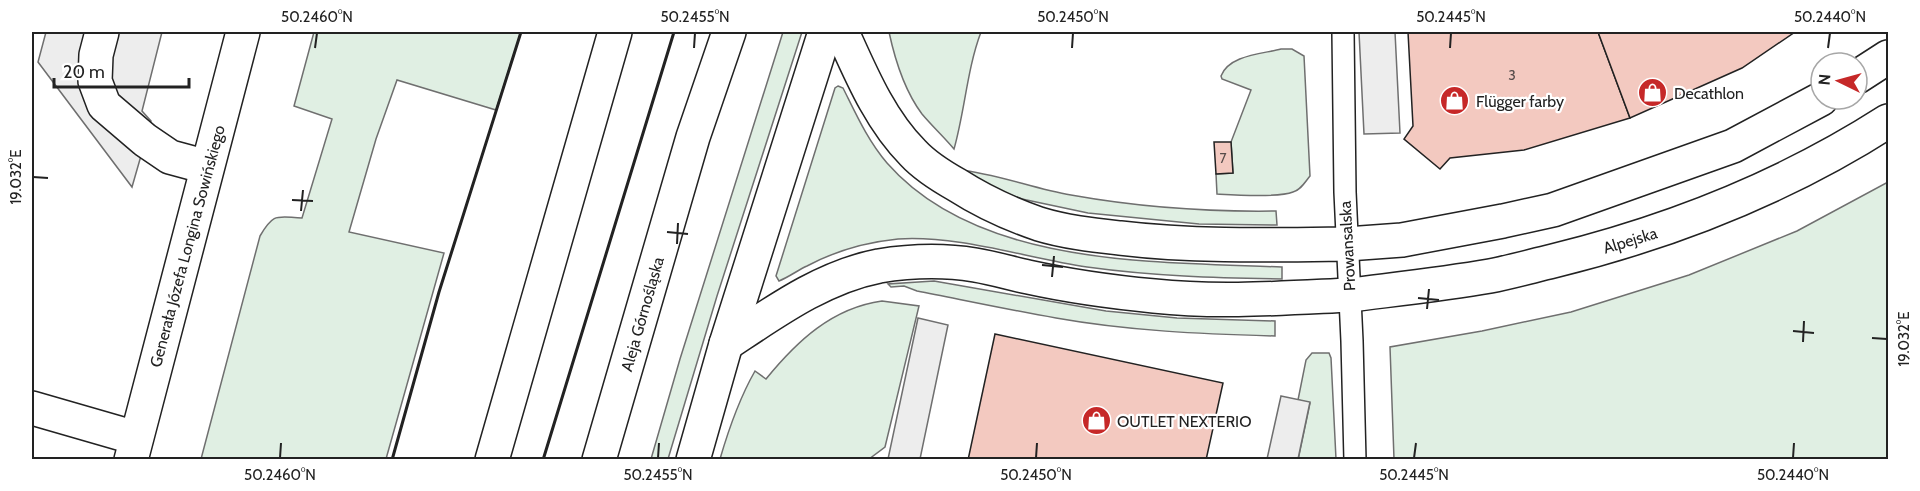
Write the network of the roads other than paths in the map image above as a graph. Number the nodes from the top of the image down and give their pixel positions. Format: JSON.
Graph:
{"nodes":[{"id":1,"x":102,"y":32,"type":"edge"},
{"id":2,"x":243,"y":32,"type":"edge"},
{"id":3,"x":615,"y":32,"type":"edge"},
{"id":4,"x":729,"y":32,"type":"edge"},
{"id":5,"x":825,"y":32,"type":"edge"},
{"id":6,"x":842,"y":32,"type":"edge"},
{"id":7,"x":1343,"y":32,"type":"edge"},
{"id":8,"x":1888,"y":57,"type":"edge"},
{"id":9,"x":1869,"y":69,"type":"edge"},
{"id":10,"x":1809,"y":105,"type":"edge"},
{"id":11,"x":1888,"y":121,"type":"edge"},
{"id":12,"x":207,"y":167,"type":"junction"},
{"id":13,"x":1347,"y":244,"type":"junction"},
{"id":14,"x":1350,"y":295,"type":"junction"},
{"id":15,"x":726,"y":344,"type":"junction"},
{"id":16,"x":32,"y":408,"type":"edge"},
{"id":17,"x":133,"y":449,"type":"edge"},
{"id":18,"x":492,"y":459,"type":"edge"},
{"id":19,"x":599,"y":459,"type":"edge"},
{"id":20,"x":693,"y":459,"type":"edge"},
{"id":21,"x":1355,"y":459,"type":"edge"}],
"edges":[{"from":1,"to":12,"type":"main road"},
{"from":2,"to":12,"type":"main road","name":"Generała Józefa Longina Sowińskiego"},
{"from":3,"to":18,"type":"main road"},
{"from":4,"to":19,"type":"main road","name":"Aleja Górnośląska"},
{"from":5,"to":15,"type":"main road"},
{"from":6,"to":13,"type":"main road"},
{"from":7,"to":13,"type":"lane","name":"Prowansalska"},
{"from":8,"to":9,"type":"main road"},
{"from":10,"to":13,"type":"main road"},
{"from":11,"to":14,"type":"main road","name":"Alpejska"},
{"from":12,"to":17,"type":"main road","name":"Generała Józefa Longina Sowińskiego"},
{"from":13,"to":14,"type":"lane","name":"Prowansalska"},
{"from":14,"to":15,"type":"main road","name":"Alpejska"},
{"from":14,"to":21,"type":"lane","name":"Prowansalska"},
{"from":15,"to":20,"type":"main road"},
{"from":16,"to":17,"type":"main road"}]}
